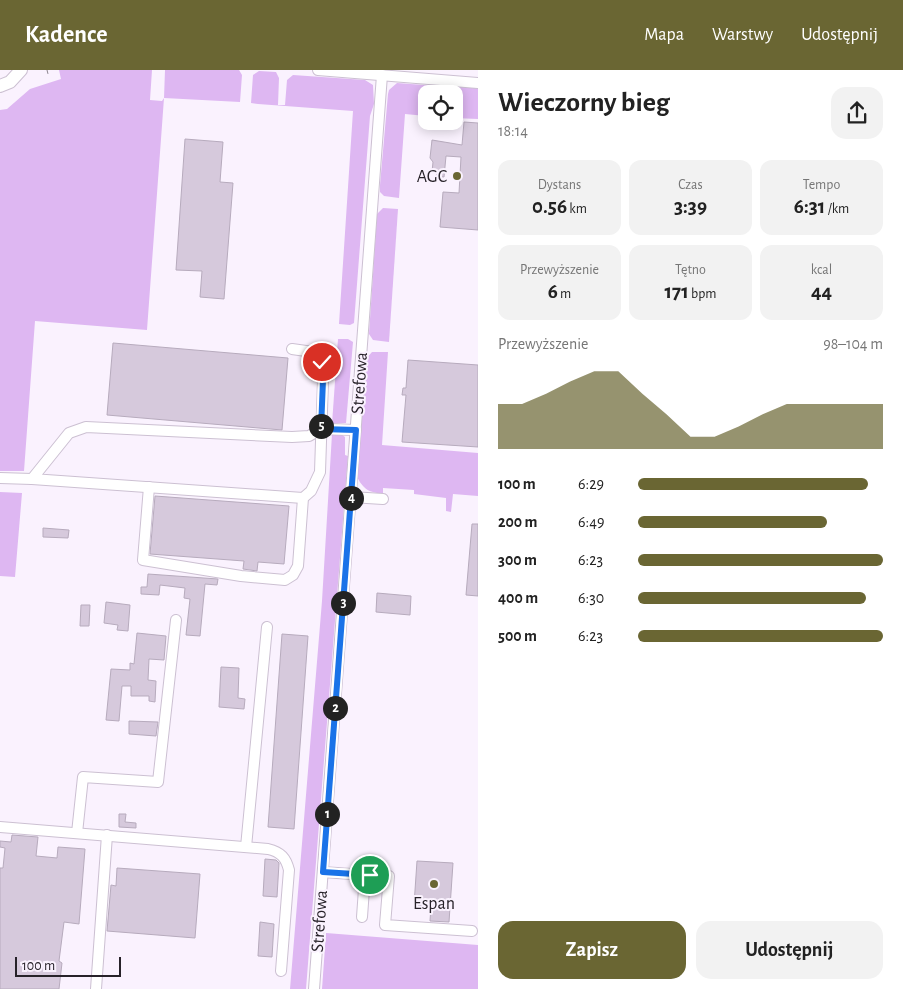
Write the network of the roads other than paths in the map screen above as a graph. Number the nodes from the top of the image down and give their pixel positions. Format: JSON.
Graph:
{"nodes":[{"id":1,"x":22,"y":70,"type":"edge"},
{"id":2,"x":318,"y":70,"type":"edge"},
{"id":3,"x":382,"y":75,"type":"junction"},
{"id":4,"x":478,"y":82,"type":"edge"},
{"id":5,"x":0,"y":86,"type":"edge"},
{"id":6,"x":292,"y":349,"type":"dead end"},
{"id":7,"x":321,"y":429,"type":"junction"},
{"id":8,"x":356,"y":430,"type":"junction"},
{"id":9,"x":0,"y":478,"type":"edge"},
{"id":10,"x":32,"y":479,"type":"junction"},
{"id":11,"x":148,"y":487,"type":"junction"},
{"id":12,"x":351,"y":497,"type":"junction"},
{"id":13,"x":303,"y":498,"type":"junction"},
{"id":14,"x":383,"y":499,"type":"dead end"},
{"id":15,"x":176,"y":620,"type":"dead end"},
{"id":16,"x":268,"y":626,"type":"dead end"},
{"id":17,"x":0,"y":827,"type":"edge"},
{"id":18,"x":77,"y":833,"type":"junction"},
{"id":19,"x":107,"y":835,"type":"junction"},
{"id":20,"x":246,"y":847,"type":"junction"},
{"id":21,"x":323,"y":872,"type":"junction"},
{"id":22,"x":365,"y":875,"type":"junction"},
{"id":23,"x":362,"y":917,"type":"dead end"},
{"id":24,"x":472,"y":930,"type":"dead end"},
{"id":25,"x":281,"y":971,"type":"dead end"},
{"id":26,"x":96,"y":989,"type":"edge"},
{"id":27,"x":314,"y":989,"type":"edge"}],
"edges":[{"from":1,"to":5,"type":"main road"},
{"from":2,"to":3,"type":"street"},
{"from":3,"to":4,"type":"street"},
{"from":3,"to":8,"type":"street","name":"Strefowa"},
{"from":6,"to":7,"type":"street"},
{"from":7,"to":8,"type":"street"},
{"from":7,"to":10,"type":"street"},
{"from":7,"to":13,"type":"street"},
{"from":8,"to":12,"type":"street","name":"Strefowa"},
{"from":9,"to":10,"type":"street"},
{"from":10,"to":11,"type":"street"},
{"from":11,"to":13,"type":"street"},
{"from":11,"to":13,"type":"street"},
{"from":12,"to":14,"type":"street"},
{"from":12,"to":21,"type":"street","name":"Strefowa"},
{"from":15,"to":18,"type":"street"},
{"from":16,"to":20,"type":"street"},
{"from":17,"to":18,"type":"street"},
{"from":18,"to":19,"type":"street"},
{"from":19,"to":20,"type":"street"},
{"from":19,"to":26,"type":"street"},
{"from":20,"to":25,"type":"street"},
{"from":21,"to":22,"type":"street"},
{"from":21,"to":27,"type":"street","name":"Strefowa"},
{"from":22,"to":23,"type":"street"},
{"from":22,"to":24,"type":"street"}]}
